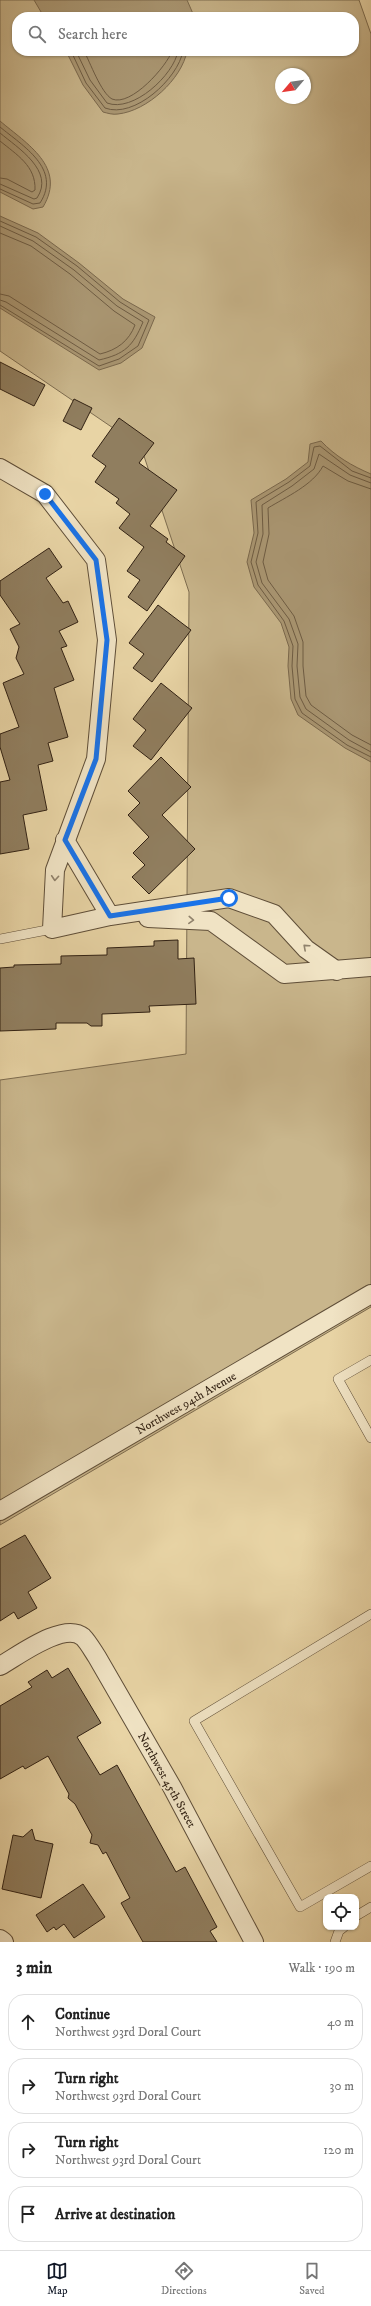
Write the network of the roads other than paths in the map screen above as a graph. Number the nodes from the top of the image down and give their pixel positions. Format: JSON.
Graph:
{"nodes":[{"id":1,"x":0,"y":468,"type":"edge"},
{"id":2,"x":65,"y":840,"type":"junction"},
{"id":3,"x":110,"y":916,"type":"junction"},
{"id":4,"x":52,"y":929,"type":"junction"},
{"id":5,"x":0,"y":940,"type":"edge"},
{"id":6,"x":371,"y":967,"type":"edge"},
{"id":7,"x":337,"y":971,"type":"junction"},
{"id":8,"x":371,"y":1294,"type":"edge"},
{"id":9,"x":371,"y":1360,"type":"edge"},
{"id":10,"x":371,"y":1438,"type":"edge"},
{"id":11,"x":0,"y":1511,"type":"edge"},
{"id":12,"x":371,"y":1614,"type":"edge"},
{"id":13,"x":0,"y":1666,"type":"edge"},
{"id":14,"x":371,"y":1866,"type":"edge"},
{"id":15,"x":371,"y":1907,"type":"edge"},
{"id":16,"x":359,"y":1914,"type":"edge"},
{"id":17,"x":342,"y":1930,"type":"edge"},
{"id":18,"x":0,"y":1939,"type":"edge"},
{"id":19,"x":4,"y":1942,"type":"edge"},
{"id":20,"x":254,"y":1942,"type":"edge"},
{"id":21,"x":335,"y":1942,"type":"edge"}],
"edges":[{"from":1,"to":2,"type":"street"},
{"from":2,"to":3,"type":"street"},
{"from":2,"to":4,"type":"street","one_way":true},
{"from":3,"to":4,"type":"street"},
{"from":3,"to":7,"type":"street","one_way":true},
{"from":7,"to":3,"type":"street","one_way":true},
{"from":4,"to":5,"type":"lane"},
{"from":6,"to":7,"type":"street"},
{"from":8,"to":11,"type":"street","name":"Northwest 94th Avenue"},
{"from":9,"to":10,"type":"lane"},
{"from":12,"to":14,"type":"lane"},
{"from":13,"to":20,"type":"street","name":"Northwest 45th Street"},
{"from":15,"to":16,"type":"lane"},
{"from":17,"to":21,"type":"lane"},
{"from":18,"to":19,"type":"street"}]}
